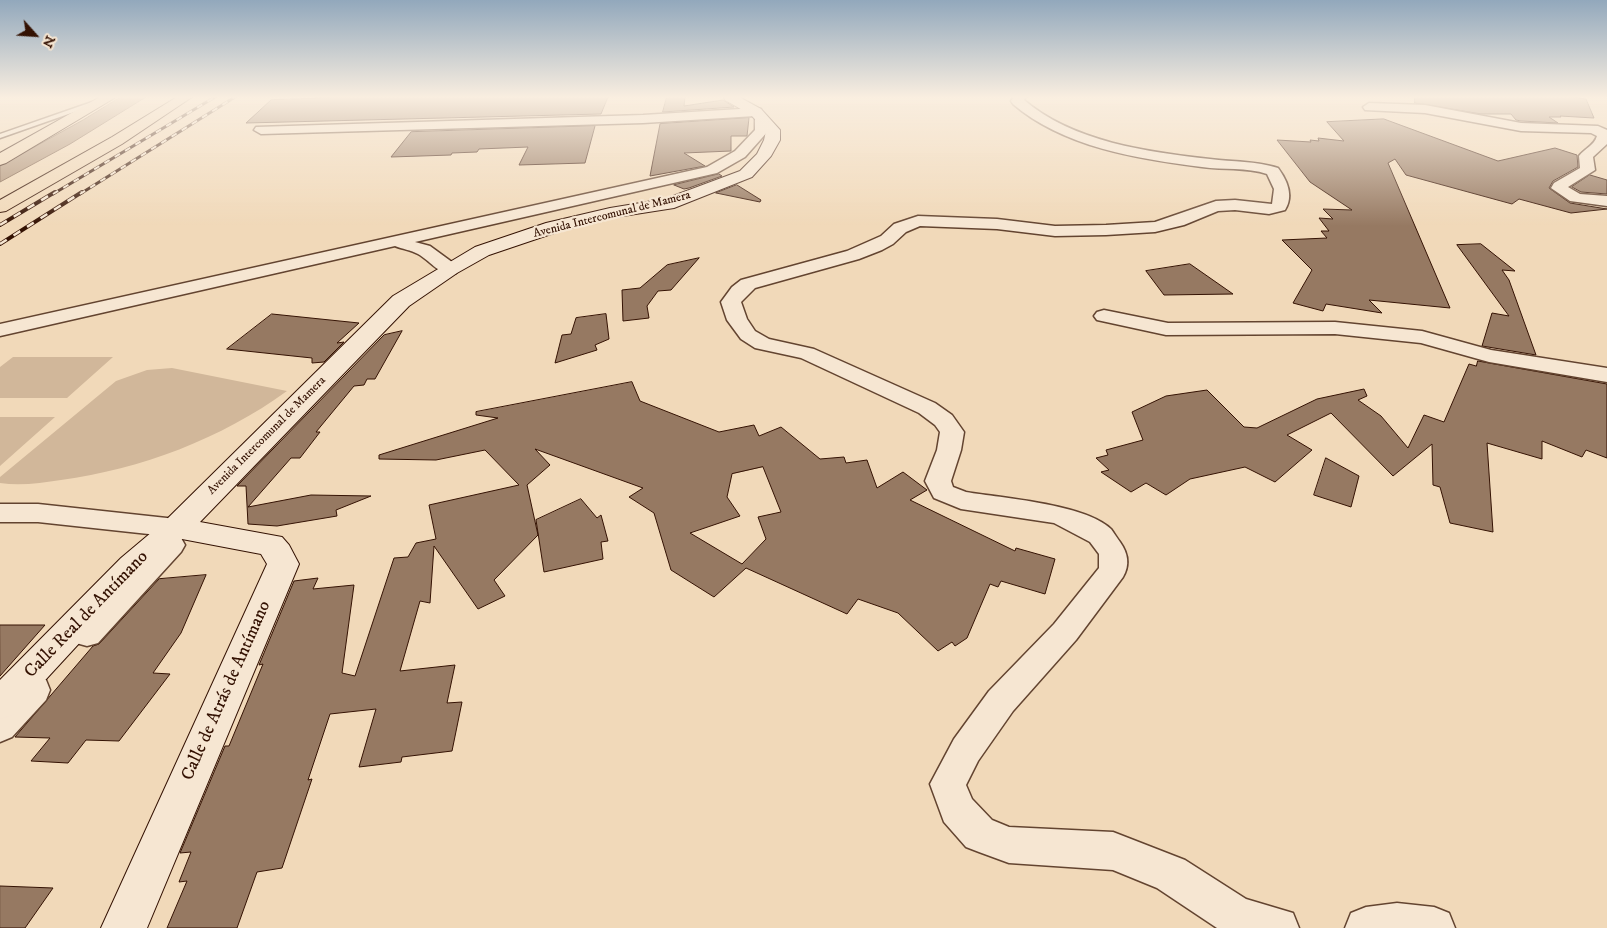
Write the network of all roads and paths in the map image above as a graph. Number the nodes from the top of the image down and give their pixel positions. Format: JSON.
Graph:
{"nodes":[{"id":1,"x":34,"y":140,"type":"edge"},
{"id":2,"x":117,"y":140,"type":"edge"},
{"id":3,"x":754,"y":140,"type":"edge"},
{"id":4,"x":772,"y":140,"type":"edge"},
{"id":5,"x":1094,"y":140,"type":"edge"},
{"id":6,"x":1603,"y":140,"type":"edge"},
{"id":7,"x":0,"y":160,"type":"edge"},
{"id":8,"x":1576,"y":198,"type":"junction"},
{"id":9,"x":1607,"y":201,"type":"edge"},
{"id":10,"x":0,"y":207,"type":"edge"},
{"id":11,"x":1607,"y":216,"type":"edge"},
{"id":12,"x":395,"y":240,"type":"junction"},
{"id":13,"x":450,"y":269,"type":"junction"},
{"id":14,"x":1104,"y":316,"type":"dead end"},
{"id":15,"x":0,"y":330,"type":"edge"},
{"id":16,"x":1607,"y":375,"type":"edge"},
{"id":17,"x":0,"y":513,"type":"edge"},
{"id":18,"x":181,"y":529,"type":"junction"},
{"id":19,"x":0,"y":704,"type":"edge"},
{"id":20,"x":0,"y":727,"type":"edge"},
{"id":21,"x":124,"y":928,"type":"edge"},
{"id":22,"x":1278,"y":928,"type":"edge"},
{"id":23,"x":1366,"y":928,"type":"edge"},
{"id":24,"x":1434,"y":928,"type":"edge"}],
"edges":[{"from":1,"to":7,"type":"highway"},
{"from":2,"to":10,"type":"highway"},
{"from":3,"to":12,"type":"street"},
{"from":4,"to":13,"type":"street","name":"Avenida Intercomunal de Mamera"},
{"from":5,"to":22,"type":"street"},
{"from":6,"to":8,"type":"street"},
{"from":8,"to":9,"type":"street"},
{"from":8,"to":11,"type":"street"},
{"from":12,"to":13,"type":"street"},
{"from":12,"to":15,"type":"street"},
{"from":13,"to":18,"type":"street","name":"Avenida Intercomunal de Mamera"},
{"from":14,"to":16,"type":"street"},
{"from":17,"to":18,"type":"street"},
{"from":18,"to":19,"type":"street","name":"Calle Real de Antímano"},
{"from":18,"to":20,"type":"street"},
{"from":18,"to":21,"type":"street","name":"Calle de Atrás de Antímano"},
{"from":23,"to":24,"type":"street"}]}
